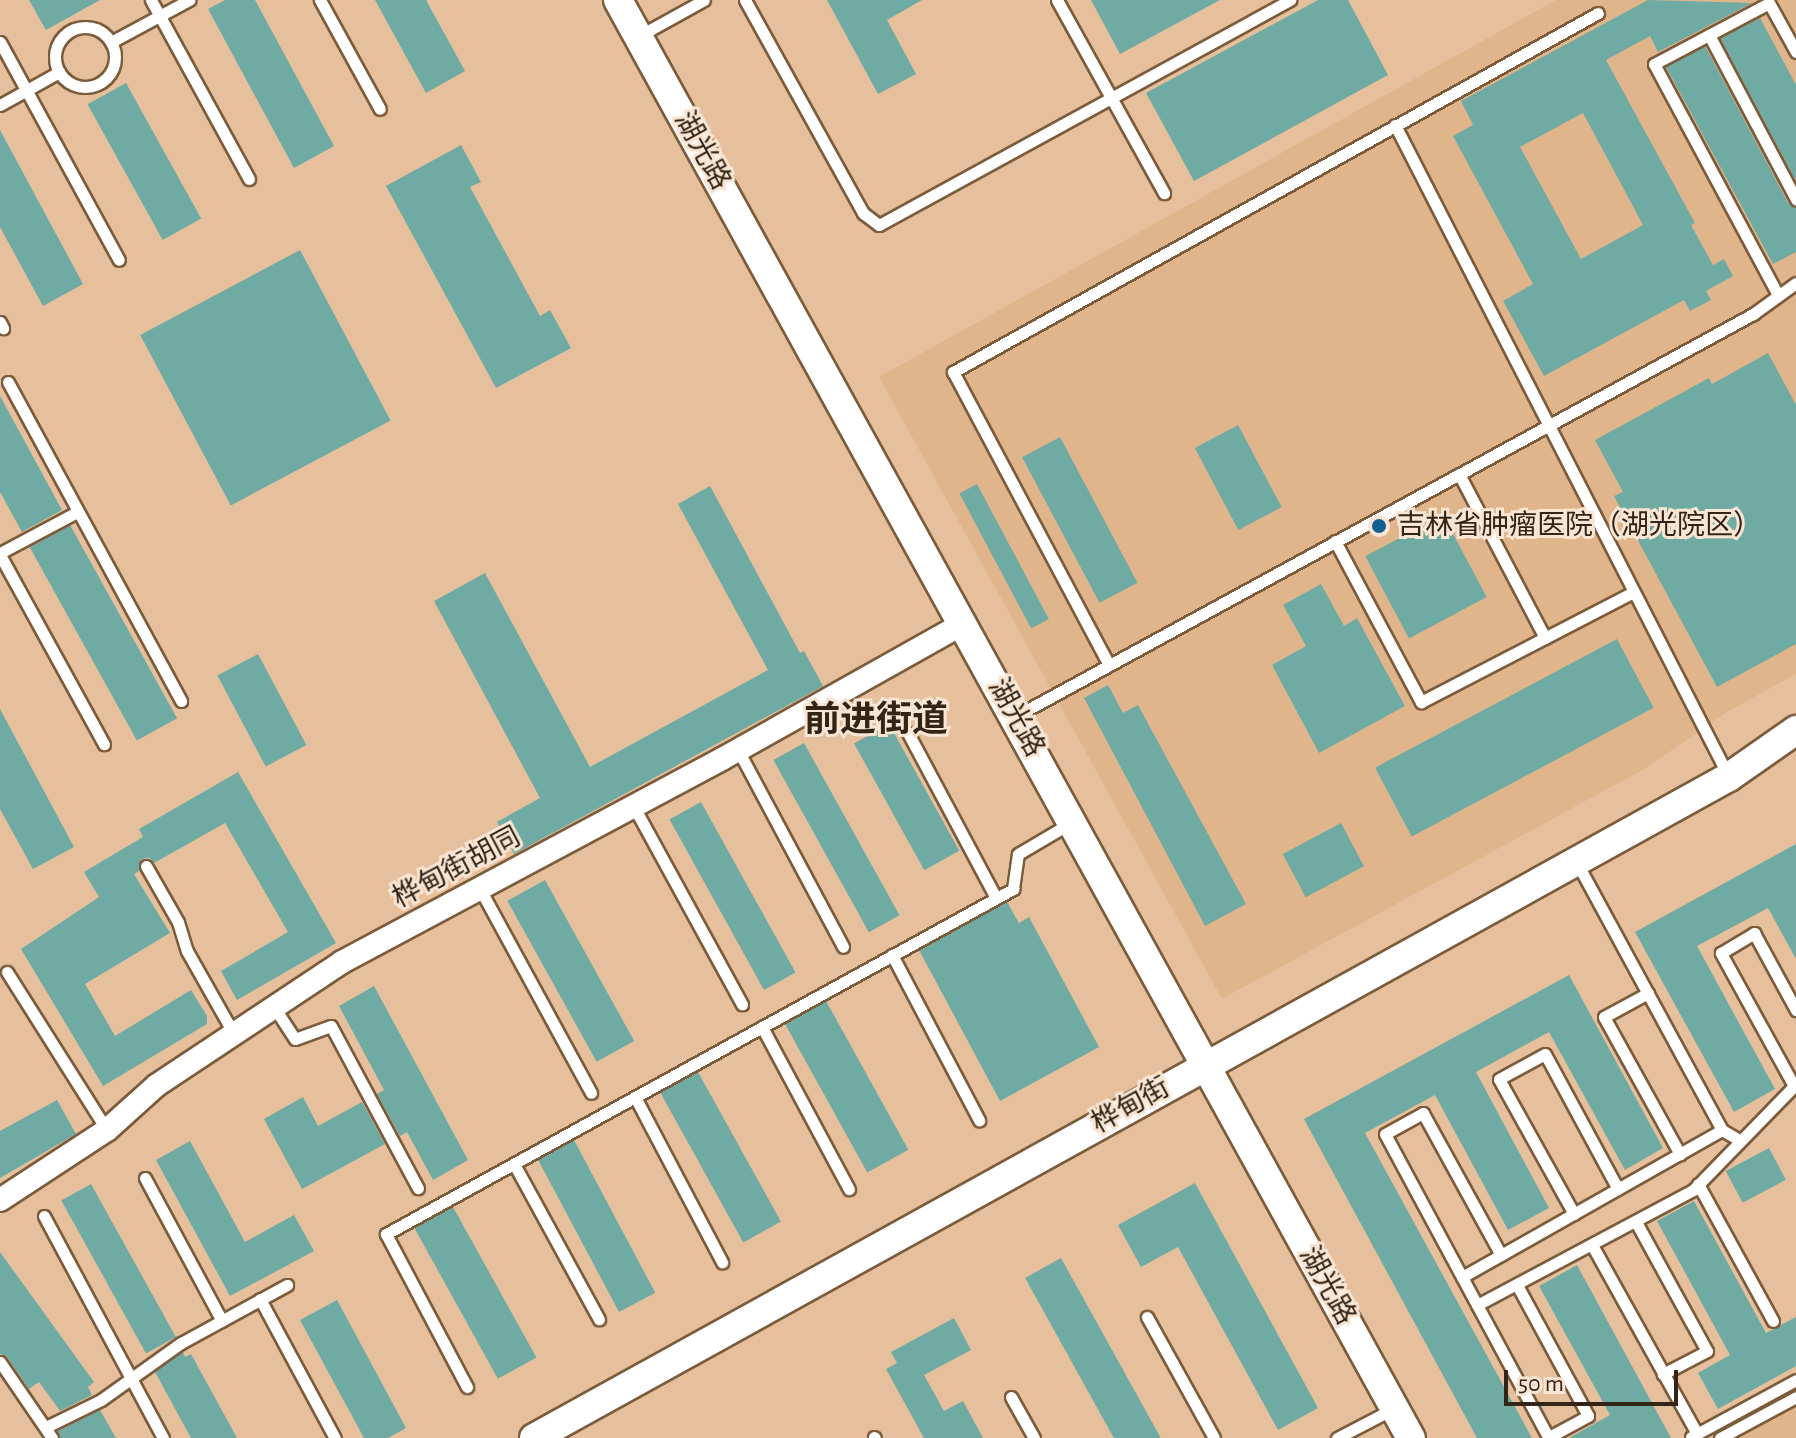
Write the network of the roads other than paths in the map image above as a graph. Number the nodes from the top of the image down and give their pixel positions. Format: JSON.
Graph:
{"nodes":[{"id":1,"x":151,"y":0,"type":"edge"},
{"id":2,"x":189,"y":0,"type":"edge"},
{"id":3,"x":320,"y":0,"type":"edge"},
{"id":4,"x":618,"y":0,"type":"edge"},
{"id":5,"x":704,"y":0,"type":"edge"},
{"id":6,"x":745,"y":0,"type":"edge"},
{"id":7,"x":1057,"y":0,"type":"edge"},
{"id":8,"x":1290,"y":0,"type":"edge"},
{"id":9,"x":1598,"y":13,"type":"dead end"},
{"id":10,"x":160,"y":16,"type":"junction"},
{"id":11,"x":1709,"y":35,"type":"junction"},
{"id":12,"x":638,"y":36,"type":"junction"},
{"id":13,"x":0,"y":42,"type":"edge"},
{"id":14,"x":111,"y":42,"type":"junction"},
{"id":15,"x":1796,"y":52,"type":"edge"},
{"id":16,"x":59,"y":72,"type":"junction"},
{"id":17,"x":26,"y":90,"type":"junction"},
{"id":18,"x":1111,"y":98,"type":"junction"},
{"id":19,"x":0,"y":105,"type":"edge"},
{"id":20,"x":380,"y":109,"type":"dead end"},
{"id":21,"x":1395,"y":125,"type":"junction"},
{"id":22,"x":249,"y":179,"type":"dead end"},
{"id":23,"x":1164,"y":193,"type":"dead end"},
{"id":24,"x":1796,"y":199,"type":"edge"},
{"id":25,"x":119,"y":260,"type":"dead end"},
{"id":26,"x":1796,"y":283,"type":"edge"},
{"id":27,"x":1778,"y":295,"type":"junction"},
{"id":28,"x":8,"y":382,"type":"dead end"},
{"id":29,"x":1548,"y":425,"type":"junction"},
{"id":30,"x":1459,"y":474,"type":"junction"},
{"id":31,"x":77,"y":512,"type":"junction"},
{"id":32,"x":1335,"y":541,"type":"junction"},
{"id":33,"x":0,"y":554,"type":"edge"},
{"id":34,"x":1633,"y":592,"type":"junction"},
{"id":35,"x":964,"y":623,"type":"junction"},
{"id":36,"x":1545,"y":638,"type":"junction"},
{"id":37,"x":1109,"y":665,"type":"junction"},
{"id":38,"x":181,"y":701,"type":"dead end"},
{"id":39,"x":1015,"y":716,"type":"junction"},
{"id":40,"x":1796,"y":730,"type":"edge"},
{"id":41,"x":908,"y":733,"type":"dead end"},
{"id":42,"x":104,"y":744,"type":"dead end"},
{"id":43,"x":738,"y":750,"type":"junction"},
{"id":44,"x":1796,"y":751,"type":"edge"},
{"id":45,"x":1729,"y":777,"type":"junction"},
{"id":46,"x":634,"y":807,"type":"junction"},
{"id":47,"x":1073,"y":821,"type":"junction"},
{"id":48,"x":1576,"y":861,"type":"junction"},
{"id":49,"x":146,"y":866,"type":"dead end"},
{"id":50,"x":480,"y":889,"type":"junction"},
{"id":51,"x":996,"y":898,"type":"junction"},
{"id":52,"x":843,"y":947,"type":"dead end"},
{"id":53,"x":892,"y":955,"type":"junction"},
{"id":54,"x":7,"y":972,"type":"dead end"},
{"id":55,"x":1648,"y":993,"type":"junction"},
{"id":56,"x":742,"y":1004,"type":"dead end"},
{"id":57,"x":274,"y":1007,"type":"junction"},
{"id":58,"x":1796,"y":1010,"type":"edge"},
{"id":59,"x":762,"y":1027,"type":"junction"},
{"id":60,"x":234,"y":1034,"type":"junction"},
{"id":61,"x":1206,"y":1064,"type":"junction"},
{"id":62,"x":1795,"y":1085,"type":"edge"},
{"id":63,"x":591,"y":1093,"type":"dead end"},
{"id":64,"x":635,"y":1097,"type":"junction"},
{"id":65,"x":979,"y":1120,"type":"dead end"},
{"id":66,"x":107,"y":1130,"type":"junction"},
{"id":67,"x":1722,"y":1130,"type":"junction"},
{"id":68,"x":1739,"y":1140,"type":"junction"},
{"id":69,"x":1680,"y":1154,"type":"junction"},
{"id":70,"x":514,"y":1164,"type":"junction"},
{"id":71,"x":145,"y":1178,"type":"dead end"},
{"id":72,"x":1698,"y":1184,"type":"junction"},
{"id":73,"x":418,"y":1188,"type":"dead end"},
{"id":74,"x":849,"y":1189,"type":"dead end"},
{"id":75,"x":1618,"y":1189,"type":"junction"},
{"id":76,"x":0,"y":1200,"type":"edge"},
{"id":77,"x":1574,"y":1214,"type":"junction"},
{"id":78,"x":44,"y":1216,"type":"dead end"},
{"id":79,"x":1636,"y":1222,"type":"junction"},
{"id":80,"x":1592,"y":1245,"type":"junction"},
{"id":81,"x":1501,"y":1255,"type":"junction"},
{"id":82,"x":722,"y":1262,"type":"dead end"},
{"id":83,"x":1462,"y":1277,"type":"junction"},
{"id":84,"x":287,"y":1285,"type":"dead end"},
{"id":85,"x":1517,"y":1285,"type":"junction"},
{"id":86,"x":260,"y":1299,"type":"junction"},
{"id":87,"x":1477,"y":1305,"type":"junction"},
{"id":88,"x":1147,"y":1317,"type":"dead end"},
{"id":89,"x":599,"y":1319,"type":"dead end"},
{"id":90,"x":222,"y":1321,"type":"junction"},
{"id":91,"x":1773,"y":1321,"type":"dead end"},
{"id":92,"x":0,"y":1362,"type":"edge"},
{"id":93,"x":1663,"y":1374,"type":"junction"},
{"id":94,"x":131,"y":1378,"type":"junction"},
{"id":95,"x":1796,"y":1380,"type":"edge"},
{"id":96,"x":467,"y":1387,"type":"dead end"},
{"id":97,"x":1011,"y":1397,"type":"dead end"},
{"id":98,"x":1796,"y":1397,"type":"edge"},
{"id":99,"x":1394,"y":1408,"type":"junction"},
{"id":100,"x":49,"y":1433,"type":"edge"},
{"id":101,"x":1693,"y":1436,"type":"edge"},
{"id":102,"x":538,"y":1437,"type":"edge"},
{"id":103,"x":163,"y":1438,"type":"edge"},
{"id":104,"x":335,"y":1438,"type":"edge"},
{"id":105,"x":1034,"y":1438,"type":"edge"},
{"id":106,"x":1214,"y":1438,"type":"edge"},
{"id":107,"x":1337,"y":1438,"type":"edge"},
{"id":108,"x":1411,"y":1438,"type":"edge"},
{"id":109,"x":1549,"y":1438,"type":"edge"},
{"id":110,"x":1720,"y":1438,"type":"edge"}],
"edges":[{"from":1,"to":10,"type":"lane"},
{"from":2,"to":10,"type":"lane"},
{"from":3,"to":20,"type":"lane"},
{"from":4,"to":12,"type":"street","name":"湖光路"},
{"from":5,"to":12,"type":"lane"},
{"from":6,"to":18,"type":"lane"},
{"from":7,"to":18,"type":"lane"},
{"from":8,"to":18,"type":"lane"},
{"from":9,"to":21,"type":"lane"},
{"from":10,"to":14,"type":"lane"},
{"from":10,"to":22,"type":"lane"},
{"from":11,"to":15,"type":"lane"},
{"from":11,"to":24,"type":"lane"},
{"from":11,"to":27,"type":"lane"},
{"from":12,"to":35,"type":"street","name":"湖光路"},
{"from":13,"to":17,"type":"lane"},
{"from":14,"to":16,"type":"lane"},
{"from":14,"to":16,"type":"lane"},
{"from":16,"to":17,"type":"lane"},
{"from":17,"to":19,"type":"lane"},
{"from":17,"to":25,"type":"lane"},
{"from":18,"to":23,"type":"lane"},
{"from":21,"to":29,"type":"lane"},
{"from":21,"to":37,"type":"lane"},
{"from":26,"to":27,"type":"lane"},
{"from":27,"to":29,"type":"lane"},
{"from":28,"to":31,"type":"lane"},
{"from":29,"to":30,"type":"lane"},
{"from":29,"to":34,"type":"lane"},
{"from":30,"to":32,"type":"lane"},
{"from":30,"to":36,"type":"lane"},
{"from":31,"to":33,"type":"lane"},
{"from":31,"to":38,"type":"lane"},
{"from":32,"to":36,"type":"lane"},
{"from":32,"to":37,"type":"lane"},
{"from":33,"to":42,"type":"lane"},
{"from":34,"to":36,"type":"lane"},
{"from":34,"to":45,"type":"lane"},
{"from":35,"to":39,"type":"street","name":"湖光路"},
{"from":35,"to":43,"type":"street","name":"桦甸街胡同"},
{"from":37,"to":39,"type":"lane"},
{"from":39,"to":47,"type":"street","name":"湖光路"},
{"from":40,"to":45,"type":"street","name":"桦甸街"},
{"from":41,"to":51,"type":"lane"},
{"from":43,"to":46,"type":"street","name":"桦甸街胡同"},
{"from":43,"to":52,"type":"lane"},
{"from":44,"to":45,"type":"street","name":"桦甸街"},
{"from":45,"to":48,"type":"street","name":"桦甸街"},
{"from":46,"to":50,"type":"street","name":"桦甸街胡同"},
{"from":46,"to":56,"type":"lane"},
{"from":47,"to":51,"type":"lane"},
{"from":47,"to":61,"type":"street","name":"湖光路"},
{"from":48,"to":55,"type":"lane"},
{"from":48,"to":61,"type":"street","name":"桦甸街"},
{"from":49,"to":60,"type":"lane"},
{"from":50,"to":57,"type":"street","name":"桦甸街胡同"},
{"from":50,"to":63,"type":"lane"},
{"from":51,"to":53,"type":"lane"},
{"from":53,"to":59,"type":"lane"},
{"from":53,"to":65,"type":"lane"},
{"from":54,"to":66,"type":"lane"},
{"from":55,"to":67,"type":"lane"},
{"from":55,"to":69,"type":"lane"},
{"from":57,"to":60,"type":"street","name":"桦甸街胡同"},
{"from":57,"to":73,"type":"lane"},
{"from":58,"to":62,"type":"lane"},
{"from":59,"to":64,"type":"lane"},
{"from":59,"to":74,"type":"lane"},
{"from":60,"to":66,"type":"street","name":"桦甸街胡同"},
{"from":61,"to":99,"type":"street","name":"湖光路"},
{"from":61,"to":102,"type":"street","name":"桦甸街"},
{"from":62,"to":68,"type":"lane"},
{"from":64,"to":70,"type":"lane"},
{"from":64,"to":82,"type":"lane"},
{"from":66,"to":76,"type":"street","name":"桦甸街胡同"},
{"from":67,"to":68,"type":"lane"},
{"from":67,"to":69,"type":"lane"},
{"from":68,"to":72,"type":"lane"},
{"from":69,"to":75,"type":"lane"},
{"from":70,"to":89,"type":"lane"},
{"from":70,"to":96,"type":"lane"},
{"from":71,"to":90,"type":"lane"},
{"from":72,"to":79,"type":"lane"},
{"from":72,"to":91,"type":"lane"},
{"from":75,"to":77,"type":"lane"},
{"from":75,"to":77,"type":"lane"},
{"from":77,"to":81,"type":"lane"},
{"from":78,"to":94,"type":"lane"},
{"from":79,"to":80,"type":"lane"},
{"from":79,"to":93,"type":"lane"},
{"from":80,"to":85,"type":"lane"},
{"from":80,"to":93,"type":"lane"},
{"from":81,"to":83,"type":"lane"},
{"from":81,"to":83,"type":"lane"},
{"from":83,"to":87,"type":"lane"},
{"from":84,"to":86,"type":"lane"},
{"from":85,"to":87,"type":"lane"},
{"from":85,"to":109,"type":"lane"},
{"from":86,"to":90,"type":"lane"},
{"from":86,"to":104,"type":"lane"},
{"from":87,"to":109,"type":"lane"},
{"from":88,"to":106,"type":"lane"},
{"from":90,"to":94,"type":"lane"},
{"from":92,"to":100,"type":"lane"},
{"from":93,"to":101,"type":"lane"},
{"from":94,"to":100,"type":"lane"},
{"from":94,"to":103,"type":"lane"},
{"from":95,"to":101,"type":"lane"},
{"from":97,"to":105,"type":"lane"},
{"from":98,"to":110,"type":"lane"},
{"from":99,"to":107,"type":"lane"},
{"from":99,"to":108,"type":"street","name":"湖光路"}]}
